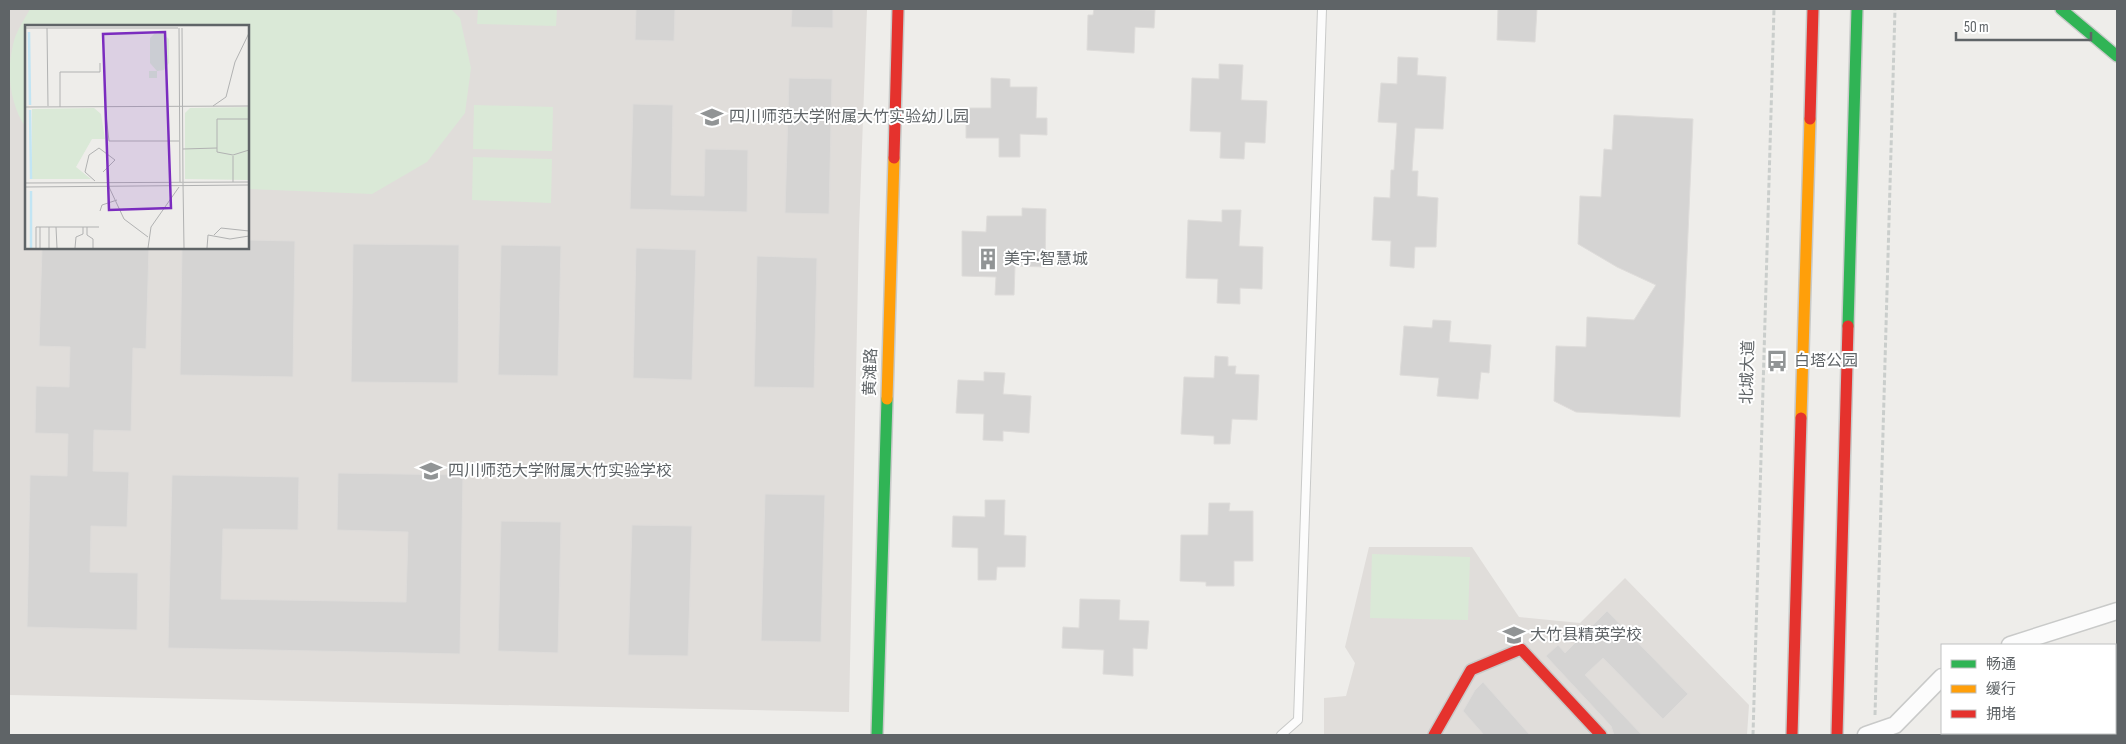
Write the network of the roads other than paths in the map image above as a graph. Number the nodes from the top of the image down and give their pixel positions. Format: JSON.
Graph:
{"nodes":[{"id":1,"x":898,"y":9,"type":"edge"},
{"id":2,"x":1322,"y":9,"type":"edge"},
{"id":3,"x":1813,"y":9,"type":"edge"},
{"id":4,"x":1857,"y":9,"type":"edge"},
{"id":5,"x":2062,"y":9,"type":"edge"},
{"id":6,"x":2117,"y":56,"type":"edge"},
{"id":7,"x":2117,"y":611,"type":"edge"},
{"id":8,"x":2013,"y":644,"type":"edge"},
{"id":9,"x":1941,"y":678,"type":"edge"},
{"id":10,"x":1870,"y":734,"type":"edge"},
{"id":11,"x":876,"y":735,"type":"edge"},
{"id":12,"x":1281,"y":735,"type":"edge"},
{"id":13,"x":1434,"y":735,"type":"edge"},
{"id":14,"x":1601,"y":735,"type":"edge"},
{"id":15,"x":1792,"y":735,"type":"edge"},
{"id":16,"x":1836,"y":735,"type":"edge"}],
"edges":[{"from":1,"to":11,"type":"main road","name":"黄滩路"},
{"from":2,"to":12,"type":"lane"},
{"from":3,"to":15,"type":"main road"},
{"from":4,"to":16,"type":"main road"},
{"from":5,"to":6,"type":"main road"},
{"from":7,"to":8,"type":"street"},
{"from":9,"to":10,"type":"street"},
{"from":13,"to":14,"type":"main road"}]}
